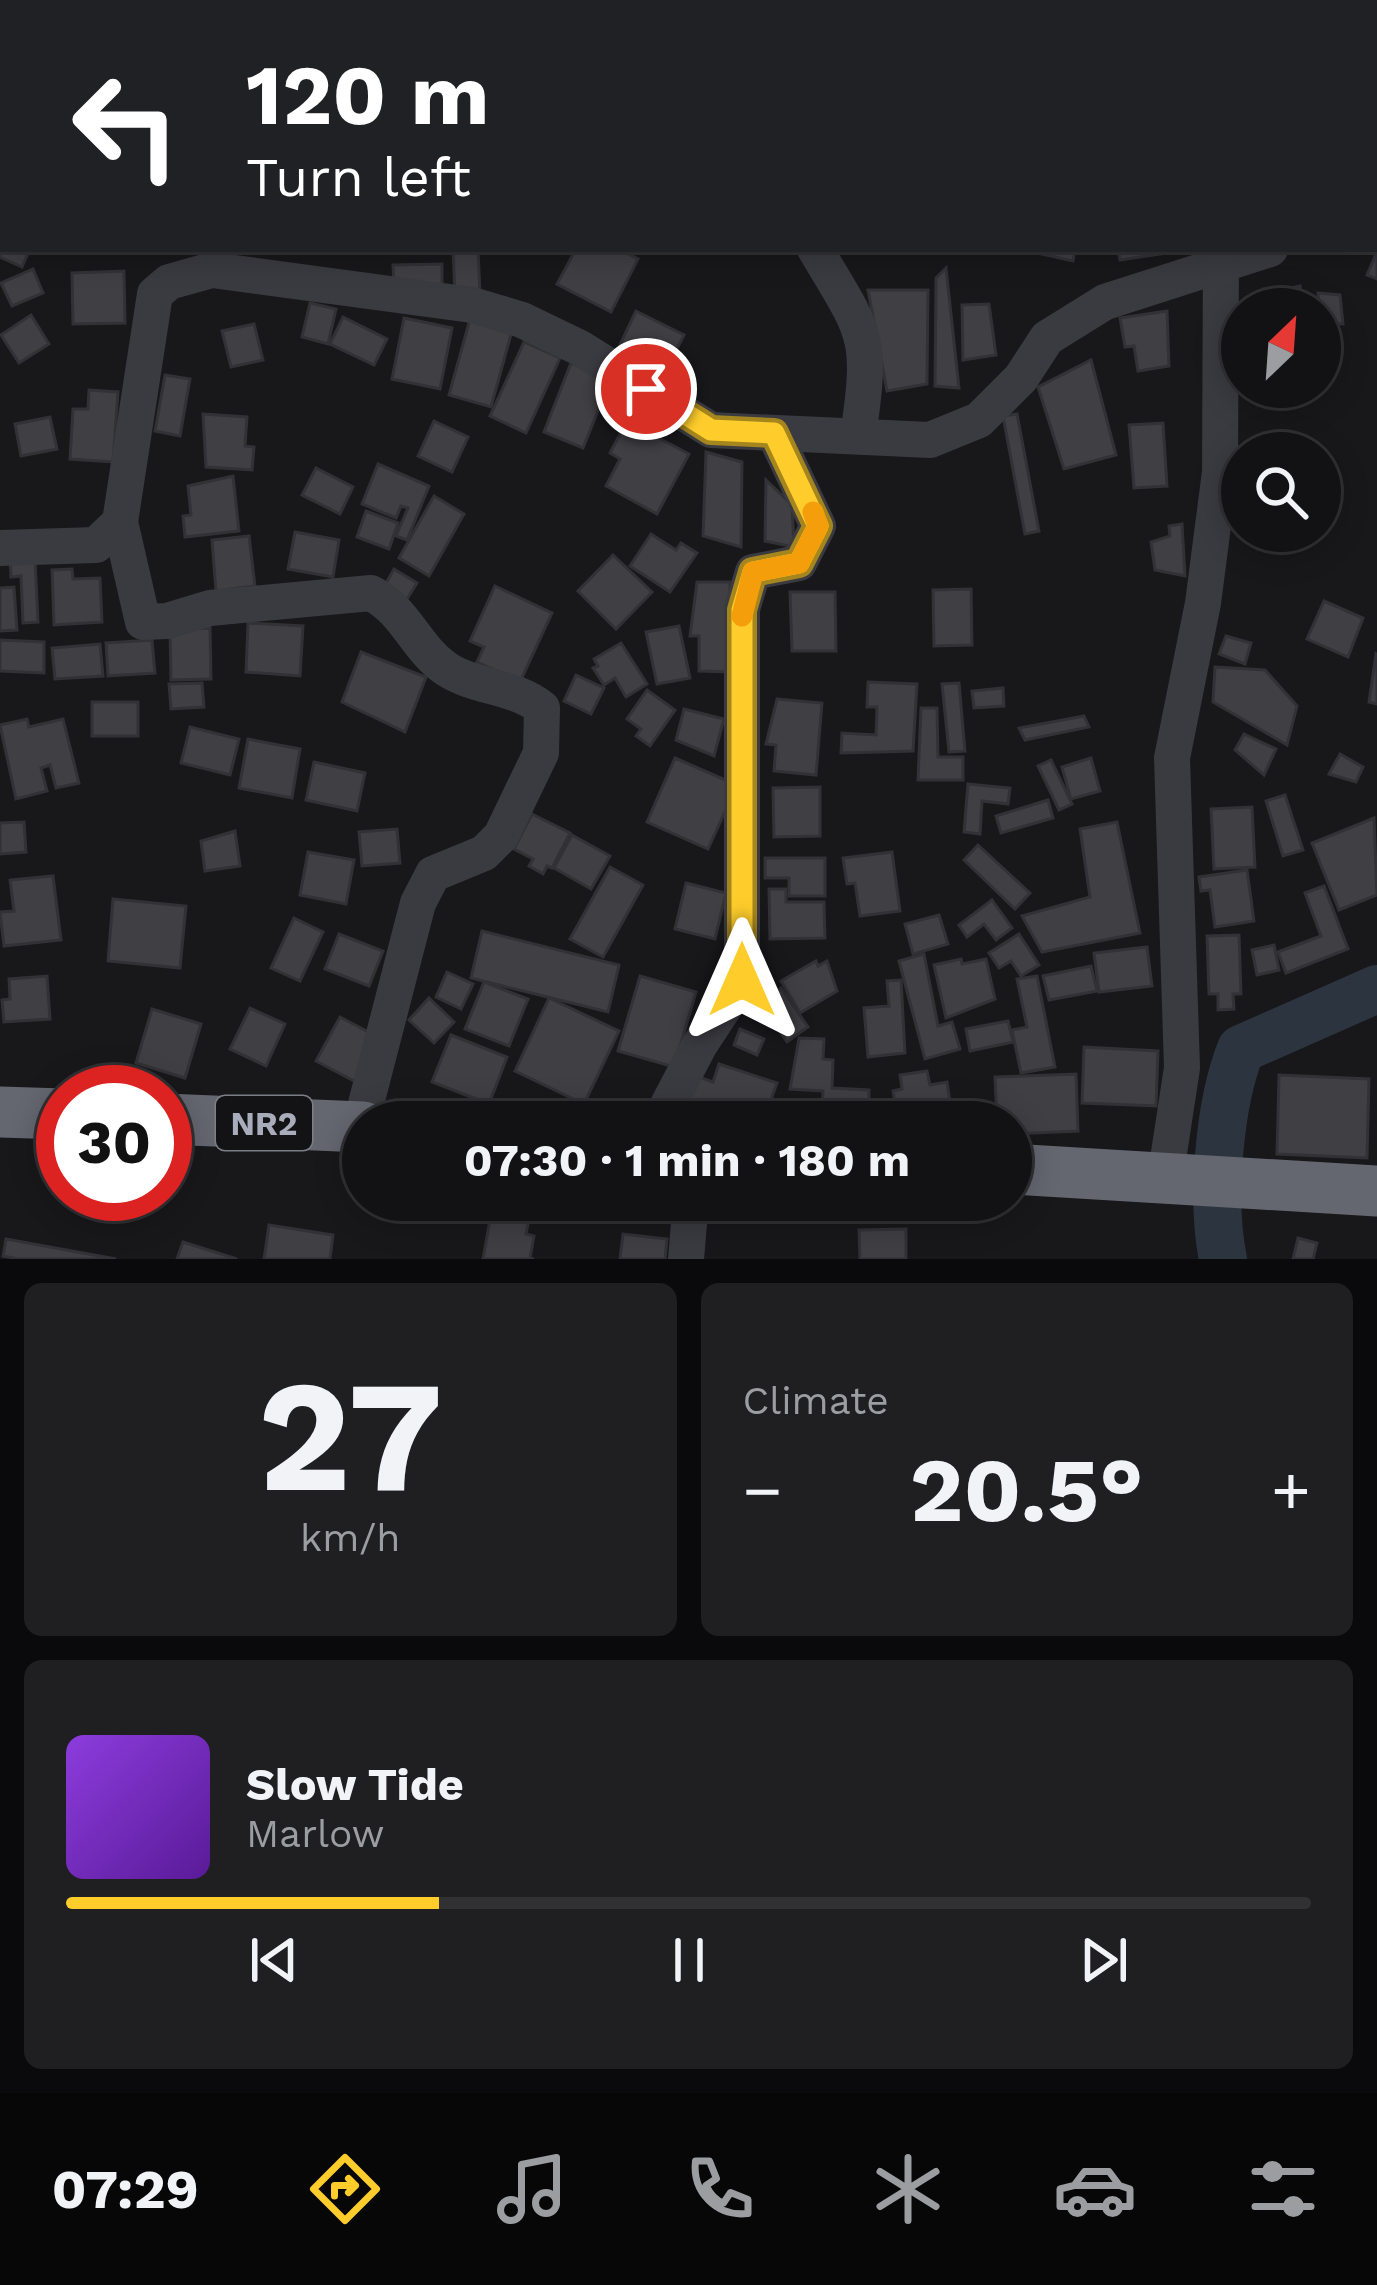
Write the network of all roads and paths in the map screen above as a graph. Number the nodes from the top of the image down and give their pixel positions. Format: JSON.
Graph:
{"nodes":[{"id":1,"x":817,"y":252,"type":"edge"},
{"id":2,"x":1254,"y":252,"type":"edge"},
{"id":3,"x":1222,"y":258,"type":"edge"},
{"id":4,"x":774,"y":433,"type":"junction"},
{"id":5,"x":858,"y":436,"type":"junction"},
{"id":6,"x":120,"y":522,"type":"junction"},
{"id":7,"x":0,"y":548,"type":"edge"},
{"id":8,"x":368,"y":1101,"type":"edge"},
{"id":9,"x":670,"y":1101,"type":"edge"},
{"id":10,"x":0,"y":1112,"type":"edge"},
{"id":11,"x":36,"y":1113,"type":"edge"},
{"id":12,"x":192,"y":1120,"type":"edge"},
{"id":13,"x":342,"y":1126,"type":"edge"},
{"id":14,"x":1032,"y":1170,"type":"edge"},
{"id":15,"x":1178,"y":1179,"type":"junction"},
{"id":16,"x":1377,"y":1191,"type":"edge"},
{"id":17,"x":689,"y":1221,"type":"edge"},
{"id":18,"x":686,"y":1259,"type":"edge"}],
"edges":[{"from":1,"to":5,"type":"street"},
{"from":2,"to":3,"type":"street"},
{"from":3,"to":5,"type":"street"},
{"from":3,"to":15,"type":"street"},
{"from":4,"to":5,"type":"street"},
{"from":4,"to":6,"type":"street"},
{"from":4,"to":9,"type":"street"},
{"from":6,"to":7,"type":"street"},
{"from":6,"to":8,"type":"street"},
{"from":10,"to":11,"type":"highway"},
{"from":12,"to":13,"type":"highway","number":"NR2"},
{"from":14,"to":15,"type":"highway"},
{"from":15,"to":16,"type":"highway"},
{"from":17,"to":18,"type":"street"}]}
